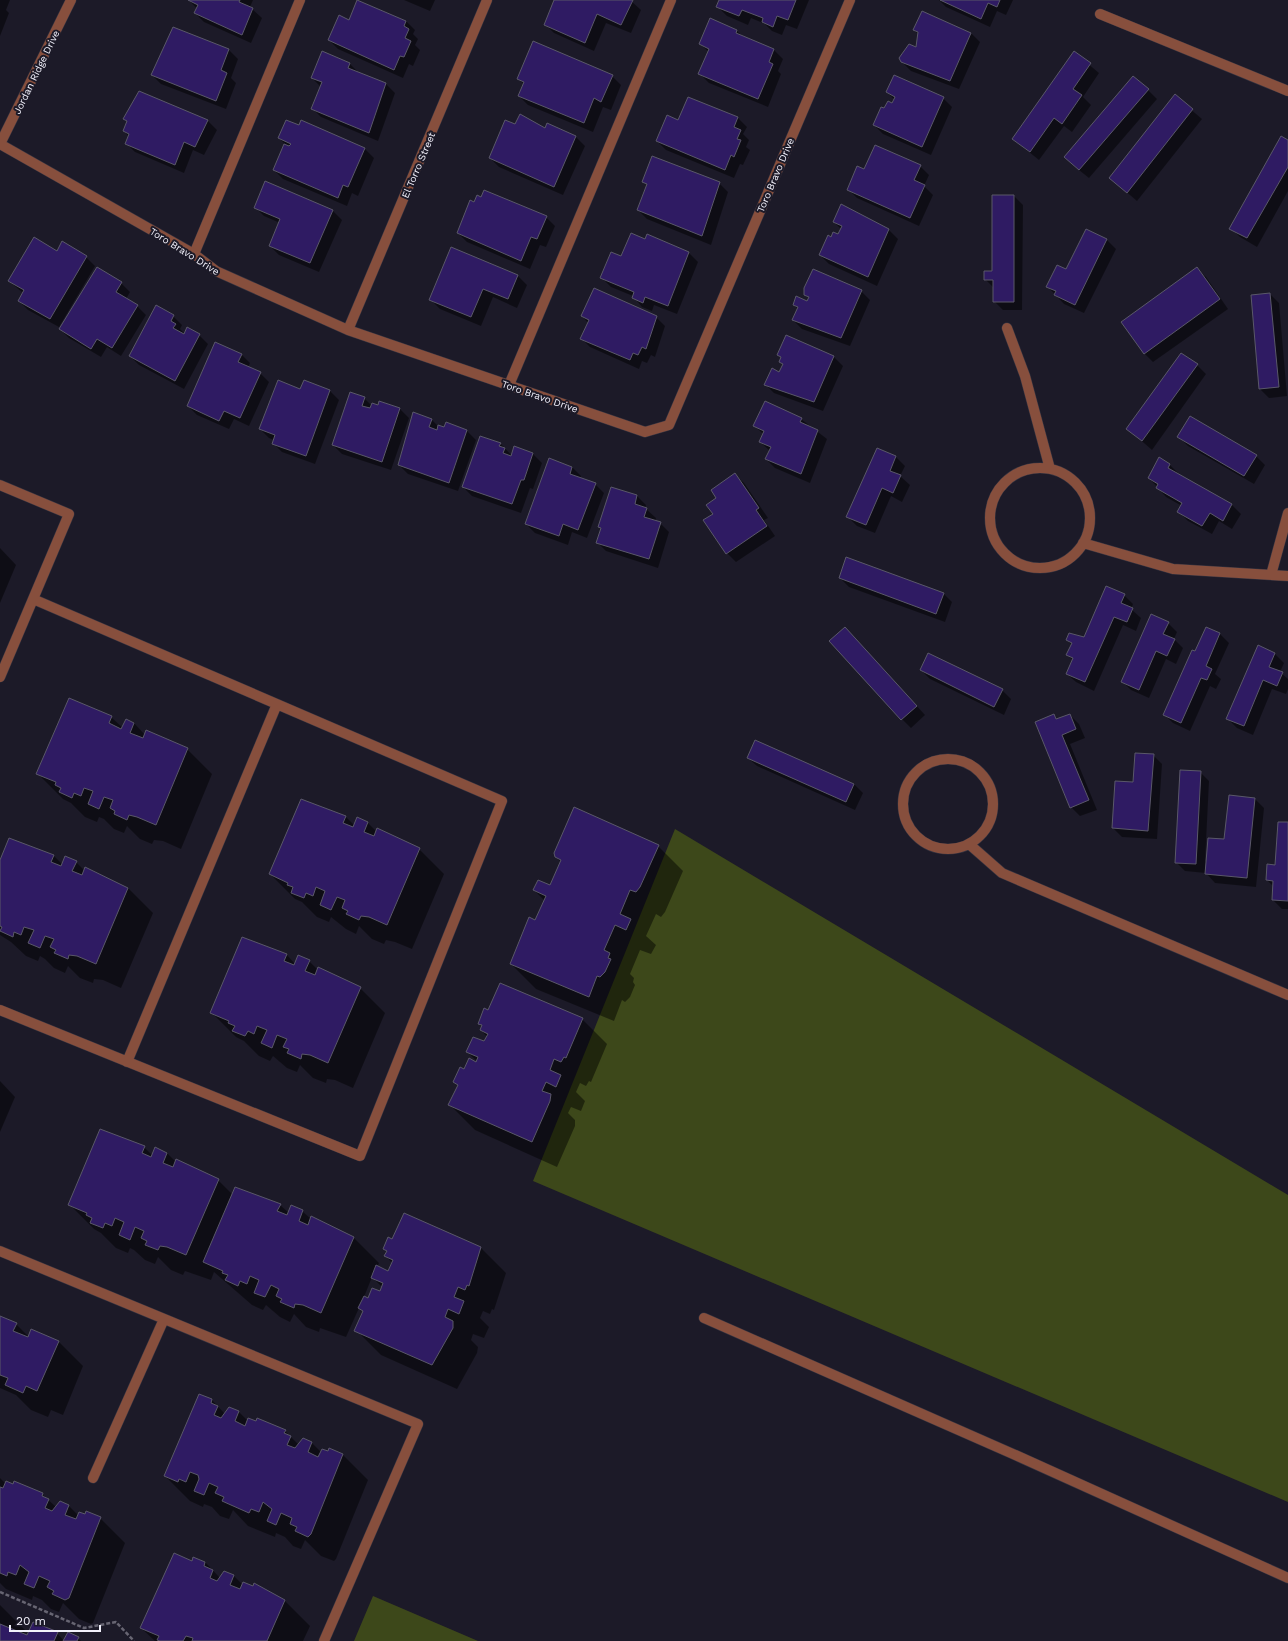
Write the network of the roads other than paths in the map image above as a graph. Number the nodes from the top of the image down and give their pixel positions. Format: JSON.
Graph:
{"nodes":[{"id":1,"x":71,"y":0,"type":"edge"},
{"id":2,"x":300,"y":0,"type":"edge"},
{"id":3,"x":487,"y":0,"type":"edge"},
{"id":4,"x":671,"y":0,"type":"edge"},
{"id":5,"x":850,"y":0,"type":"edge"},
{"id":6,"x":1100,"y":14,"type":"dead end"},
{"id":7,"x":1288,"y":91,"type":"edge"},
{"id":8,"x":0,"y":144,"type":"edge"},
{"id":9,"x":194,"y":254,"type":"junction"},
{"id":10,"x":1008,"y":328,"type":"dead end"},
{"id":11,"x":348,"y":330,"type":"junction"},
{"id":12,"x":509,"y":385,"type":"junction"},
{"id":13,"x":1050,"y":469,"type":"junction"},
{"id":14,"x":0,"y":485,"type":"edge"},
{"id":15,"x":1288,"y":513,"type":"edge"},
{"id":16,"x":1083,"y":543,"type":"junction"},
{"id":17,"x":1271,"y":575,"type":"junction"},
{"id":18,"x":1288,"y":576,"type":"edge"},
{"id":19,"x":33,"y":598,"type":"junction"},
{"id":20,"x":0,"y":677,"type":"edge"},
{"id":21,"x":277,"y":704,"type":"junction"},
{"id":22,"x":969,"y":844,"type":"junction"},
{"id":23,"x":1288,"y":995,"type":"edge"},
{"id":24,"x":0,"y":1010,"type":"edge"},
{"id":25,"x":127,"y":1062,"type":"junction"},
{"id":26,"x":0,"y":1251,"type":"edge"},
{"id":27,"x":704,"y":1318,"type":"dead end"},
{"id":28,"x":164,"y":1319,"type":"junction"},
{"id":29,"x":93,"y":1478,"type":"dead end"},
{"id":30,"x":1288,"y":1578,"type":"edge"},
{"id":31,"x":324,"y":1641,"type":"edge"}],
"edges":[{"from":1,"to":8,"type":"street","name":"Jordan Ridge Drive"},
{"from":2,"to":9,"type":"street"},
{"from":3,"to":11,"type":"street","name":"El Torro Street"},
{"from":4,"to":12,"type":"street"},
{"from":5,"to":12,"type":"street","name":"Toro Bravo Drive"},
{"from":6,"to":7,"type":"street"},
{"from":8,"to":9,"type":"street","name":"Toro Bravo Drive"},
{"from":9,"to":11,"type":"street","name":"Toro Bravo Drive"},
{"from":10,"to":13,"type":"street"},
{"from":11,"to":12,"type":"street","name":"Toro Bravo Drive"},
{"from":13,"to":16,"type":"street"},
{"from":13,"to":16,"type":"street"},
{"from":14,"to":19,"type":"street"},
{"from":15,"to":17,"type":"street"},
{"from":16,"to":17,"type":"street"},
{"from":17,"to":18,"type":"street"},
{"from":19,"to":20,"type":"street"},
{"from":19,"to":21,"type":"street"},
{"from":21,"to":25,"type":"street"},
{"from":21,"to":25,"type":"street"},
{"from":22,"to":22,"type":"street"},
{"from":22,"to":23,"type":"street"},
{"from":24,"to":25,"type":"street"},
{"from":26,"to":28,"type":"street"},
{"from":27,"to":30,"type":"street"},
{"from":28,"to":29,"type":"street"},
{"from":28,"to":31,"type":"street"}]}
